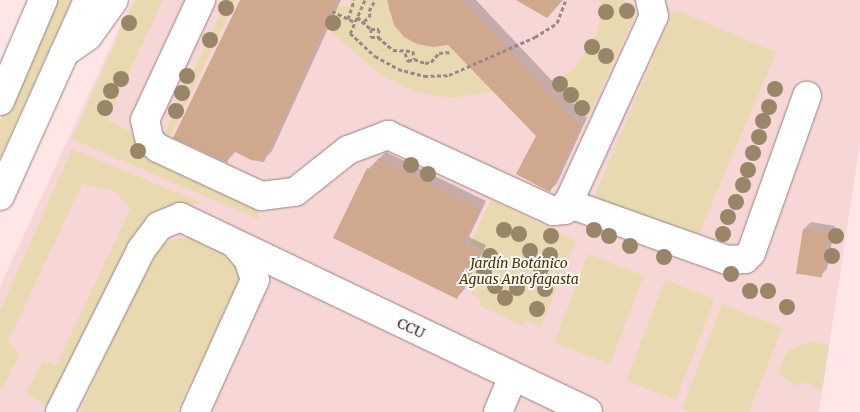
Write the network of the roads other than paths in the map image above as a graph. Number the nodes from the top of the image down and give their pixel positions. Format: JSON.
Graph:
{"nodes":[{"id":1,"x":43,"y":0,"type":"edge"},
{"id":2,"x":88,"y":0,"type":"edge"},
{"id":3,"x":114,"y":0,"type":"edge"},
{"id":4,"x":201,"y":0,"type":"edge"},
{"id":5,"x":650,"y":0,"type":"edge"},
{"id":6,"x":64,"y":52,"type":"junction"},
{"id":7,"x":807,"y":96,"type":"dead end"},
{"id":8,"x":0,"y":101,"type":"edge"},
{"id":9,"x":0,"y":196,"type":"edge"},
{"id":10,"x":567,"y":203,"type":"junction"},
{"id":11,"x":235,"y":244,"type":"junction"},
{"id":12,"x":513,"y":377,"type":"junction"},
{"id":13,"x":60,"y":412,"type":"edge"},
{"id":14,"x":195,"y":412,"type":"edge"},
{"id":15,"x":498,"y":412,"type":"edge"},
{"id":16,"x":588,"y":412,"type":"edge"}],
"edges":[{"from":1,"to":8,"type":"main road"},
{"from":2,"to":6,"type":"main road"},
{"from":3,"to":6,"type":"main road"},
{"from":4,"to":10,"type":"main road"},
{"from":5,"to":10,"type":"main road"},
{"from":6,"to":9,"type":"main road"},
{"from":7,"to":10,"type":"main road"},
{"from":11,"to":12,"type":"main road","name":"CCU"},
{"from":11,"to":13,"type":"main road","name":"CCU"},
{"from":11,"to":14,"type":"main road","name":"CCU"},
{"from":12,"to":15,"type":"main road"},
{"from":12,"to":16,"type":"main road","name":"CCU"}]}
